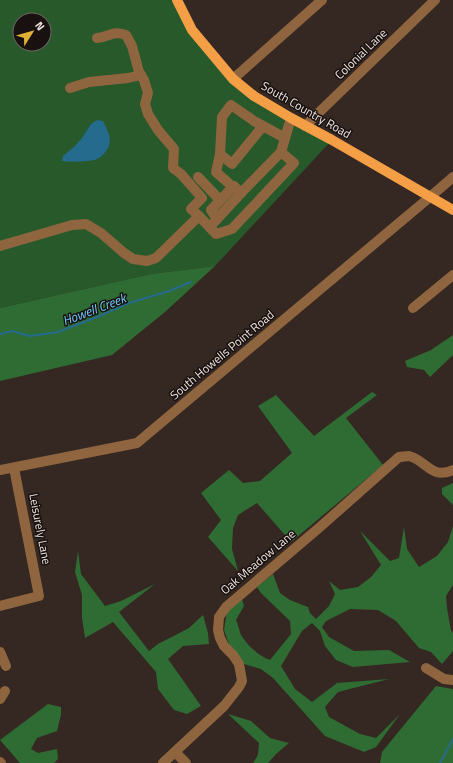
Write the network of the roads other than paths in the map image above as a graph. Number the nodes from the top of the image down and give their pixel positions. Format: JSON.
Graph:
{"nodes":[{"id":1,"x":177,"y":0,"type":"edge"},
{"id":2,"x":322,"y":0,"type":"edge"},
{"id":3,"x":435,"y":0,"type":"edge"},
{"id":4,"x":97,"y":38,"type":"dead end"},
{"id":5,"x":141,"y":75,"type":"junction"},
{"id":6,"x":233,"y":79,"type":"junction"},
{"id":7,"x":70,"y":88,"type":"dead end"},
{"id":8,"x":291,"y":118,"type":"junction"},
{"id":9,"x":263,"y":126,"type":"junction"},
{"id":10,"x":305,"y":126,"type":"junction"},
{"id":11,"x":285,"y":138,"type":"junction"},
{"id":12,"x":281,"y":152,"type":"junction"},
{"id":13,"x":220,"y":154,"type":"junction"},
{"id":14,"x":198,"y":177,"type":"dead end"},
{"id":15,"x":453,"y":177,"type":"edge"},
{"id":16,"x":237,"y":190,"type":"junction"},
{"id":17,"x":430,"y":197,"type":"junction"},
{"id":18,"x":220,"y":200,"type":"junction"},
{"id":19,"x":453,"y":210,"type":"edge"},
{"id":20,"x":199,"y":216,"type":"junction"},
{"id":21,"x":218,"y":219,"type":"junction"},
{"id":22,"x":210,"y":227,"type":"junction"},
{"id":23,"x":0,"y":246,"type":"edge"},
{"id":24,"x":453,"y":275,"type":"edge"},
{"id":25,"x":413,"y":308,"type":"dead end"},
{"id":26,"x":14,"y":468,"type":"junction"},
{"id":27,"x":0,"y":470,"type":"edge"},
{"id":28,"x":453,"y":470,"type":"edge"},
{"id":29,"x":0,"y":606,"type":"edge"},
{"id":30,"x":0,"y":652,"type":"edge"},
{"id":31,"x":6,"y":666,"type":"dead end"},
{"id":32,"x":426,"y":668,"type":"dead end"},
{"id":33,"x":453,"y":680,"type":"edge"},
{"id":34,"x":175,"y":752,"type":"junction"},
{"id":35,"x":163,"y":763,"type":"edge"},
{"id":36,"x":186,"y":763,"type":"edge"}],
"edges":[{"from":1,"to":6,"type":"main road","name":"South Country Road"},
{"from":2,"to":6,"type":"street"},
{"from":3,"to":10,"type":"street","name":"Colonial Lane"},
{"from":4,"to":5,"type":"street"},
{"from":5,"to":7,"type":"street"},
{"from":5,"to":20,"type":"street"},
{"from":6,"to":8,"type":"main road","name":"South Country Road"},
{"from":8,"to":10,"type":"main road","name":"South Country Road"},
{"from":8,"to":11,"type":"street"},
{"from":9,"to":11,"type":"street"},
{"from":9,"to":13,"type":"street"},
{"from":9,"to":13,"type":"street"},
{"from":10,"to":17,"type":"main road","name":"South Country Road"},
{"from":11,"to":12,"type":"street"},
{"from":12,"to":16,"type":"street"},
{"from":12,"to":22,"type":"street"},
{"from":13,"to":16,"type":"street"},
{"from":14,"to":18,"type":"street"},
{"from":15,"to":17,"type":"street","name":"South Howells Point Road"},
{"from":16,"to":18,"type":"street"},
{"from":16,"to":21,"type":"street"},
{"from":17,"to":19,"type":"main road","name":"South Country Road"},
{"from":17,"to":26,"type":"street","name":"South Howells Point Road"},
{"from":18,"to":21,"type":"street"},
{"from":20,"to":22,"type":"street"},
{"from":20,"to":23,"type":"street"},
{"from":21,"to":22,"type":"street"},
{"from":24,"to":25,"type":"street"},
{"from":26,"to":27,"type":"street","name":"South Howells Point Road"},
{"from":26,"to":29,"type":"street","name":"Leisurely Lane"},
{"from":28,"to":34,"type":"street","name":"Oak Meadow Lane"},
{"from":30,"to":31,"type":"street"},
{"from":32,"to":33,"type":"street"},
{"from":34,"to":35,"type":"street","name":"Oak Meadow Lane"},
{"from":34,"to":36,"type":"street"}]}
